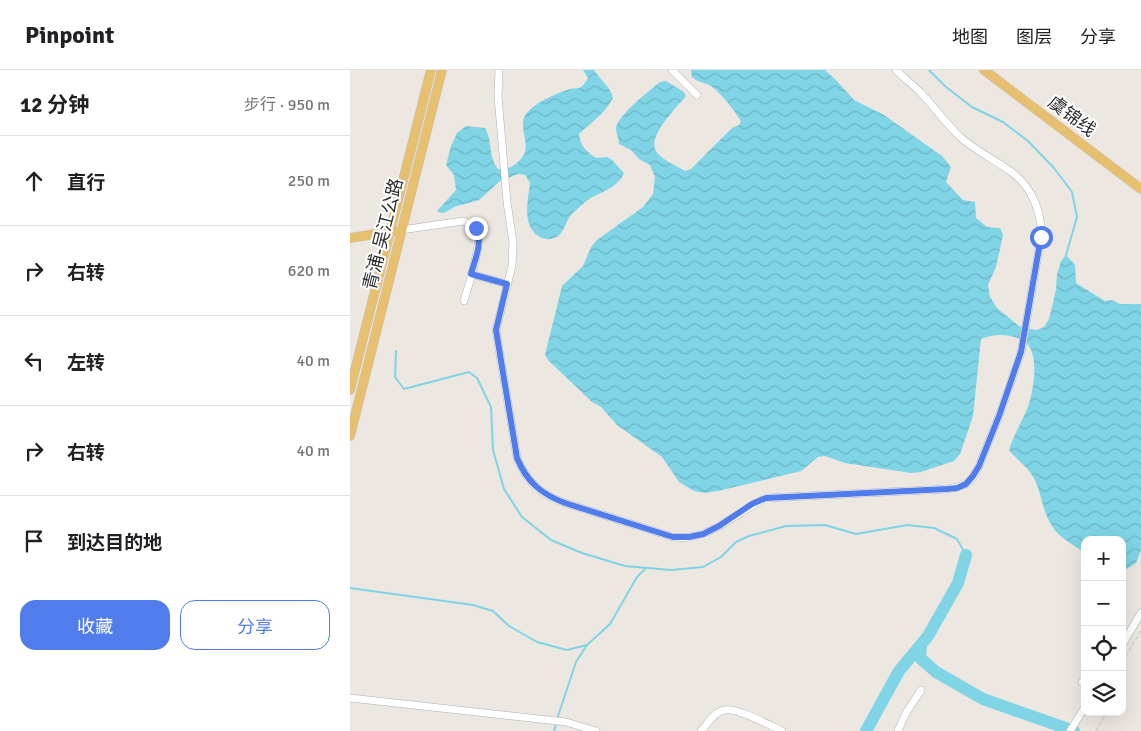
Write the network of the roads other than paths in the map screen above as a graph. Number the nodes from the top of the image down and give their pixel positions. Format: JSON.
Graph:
{"nodes":[{"id":1,"x":430,"y":70,"type":"edge"},
{"id":2,"x":442,"y":70,"type":"edge"},
{"id":3,"x":499,"y":70,"type":"edge"},
{"id":4,"x":672,"y":70,"type":"edge"},
{"id":5,"x":896,"y":70,"type":"edge"},
{"id":6,"x":984,"y":70,"type":"edge"},
{"id":7,"x":697,"y":95,"type":"dead end"},
{"id":8,"x":1141,"y":189,"type":"edge"},
{"id":9,"x":401,"y":230,"type":"junction"},
{"id":10,"x":390,"y":232,"type":"junction"},
{"id":11,"x":350,"y":238,"type":"edge"},
{"id":12,"x":471,"y":274,"type":"junction"},
{"id":13,"x":507,"y":284,"type":"junction"},
{"id":14,"x":464,"y":301,"type":"dead end"},
{"id":15,"x":350,"y":390,"type":"edge"},
{"id":16,"x":350,"y":436,"type":"edge"},
{"id":17,"x":1141,"y":613,"type":"edge"},
{"id":18,"x":1126,"y":638,"type":"edge"},
{"id":19,"x":921,"y":690,"type":"dead end"},
{"id":20,"x":350,"y":698,"type":"edge"},
{"id":21,"x":1081,"y":713,"type":"edge"},
{"id":22,"x":596,"y":731,"type":"edge"},
{"id":23,"x":701,"y":731,"type":"edge"},
{"id":24,"x":782,"y":731,"type":"edge"},
{"id":25,"x":898,"y":731,"type":"edge"},
{"id":26,"x":1070,"y":731,"type":"edge"}],
"edges":[{"from":1,"to":10,"type":"main road","name":"青浦-吴江公路"},
{"from":2,"to":9,"type":"main road","name":"青浦-吴江公路"},
{"from":3,"to":13,"type":"street"},
{"from":4,"to":7,"type":"street"},
{"from":5,"to":13,"type":"street"},
{"from":6,"to":8,"type":"main road","name":"虞锦线"},
{"from":9,"to":10,"type":"main road"},
{"from":9,"to":12,"type":"street"},
{"from":9,"to":16,"type":"main road","name":"青浦-吴江公路"},
{"from":10,"to":11,"type":"main road"},
{"from":10,"to":15,"type":"main road","name":"青浦-吴江公路"},
{"from":12,"to":13,"type":"street"},
{"from":12,"to":14,"type":"street"},
{"from":17,"to":18,"type":"street"},
{"from":19,"to":25,"type":"street"},
{"from":20,"to":22,"type":"street"},
{"from":21,"to":26,"type":"street"},
{"from":23,"to":24,"type":"street"}]}
